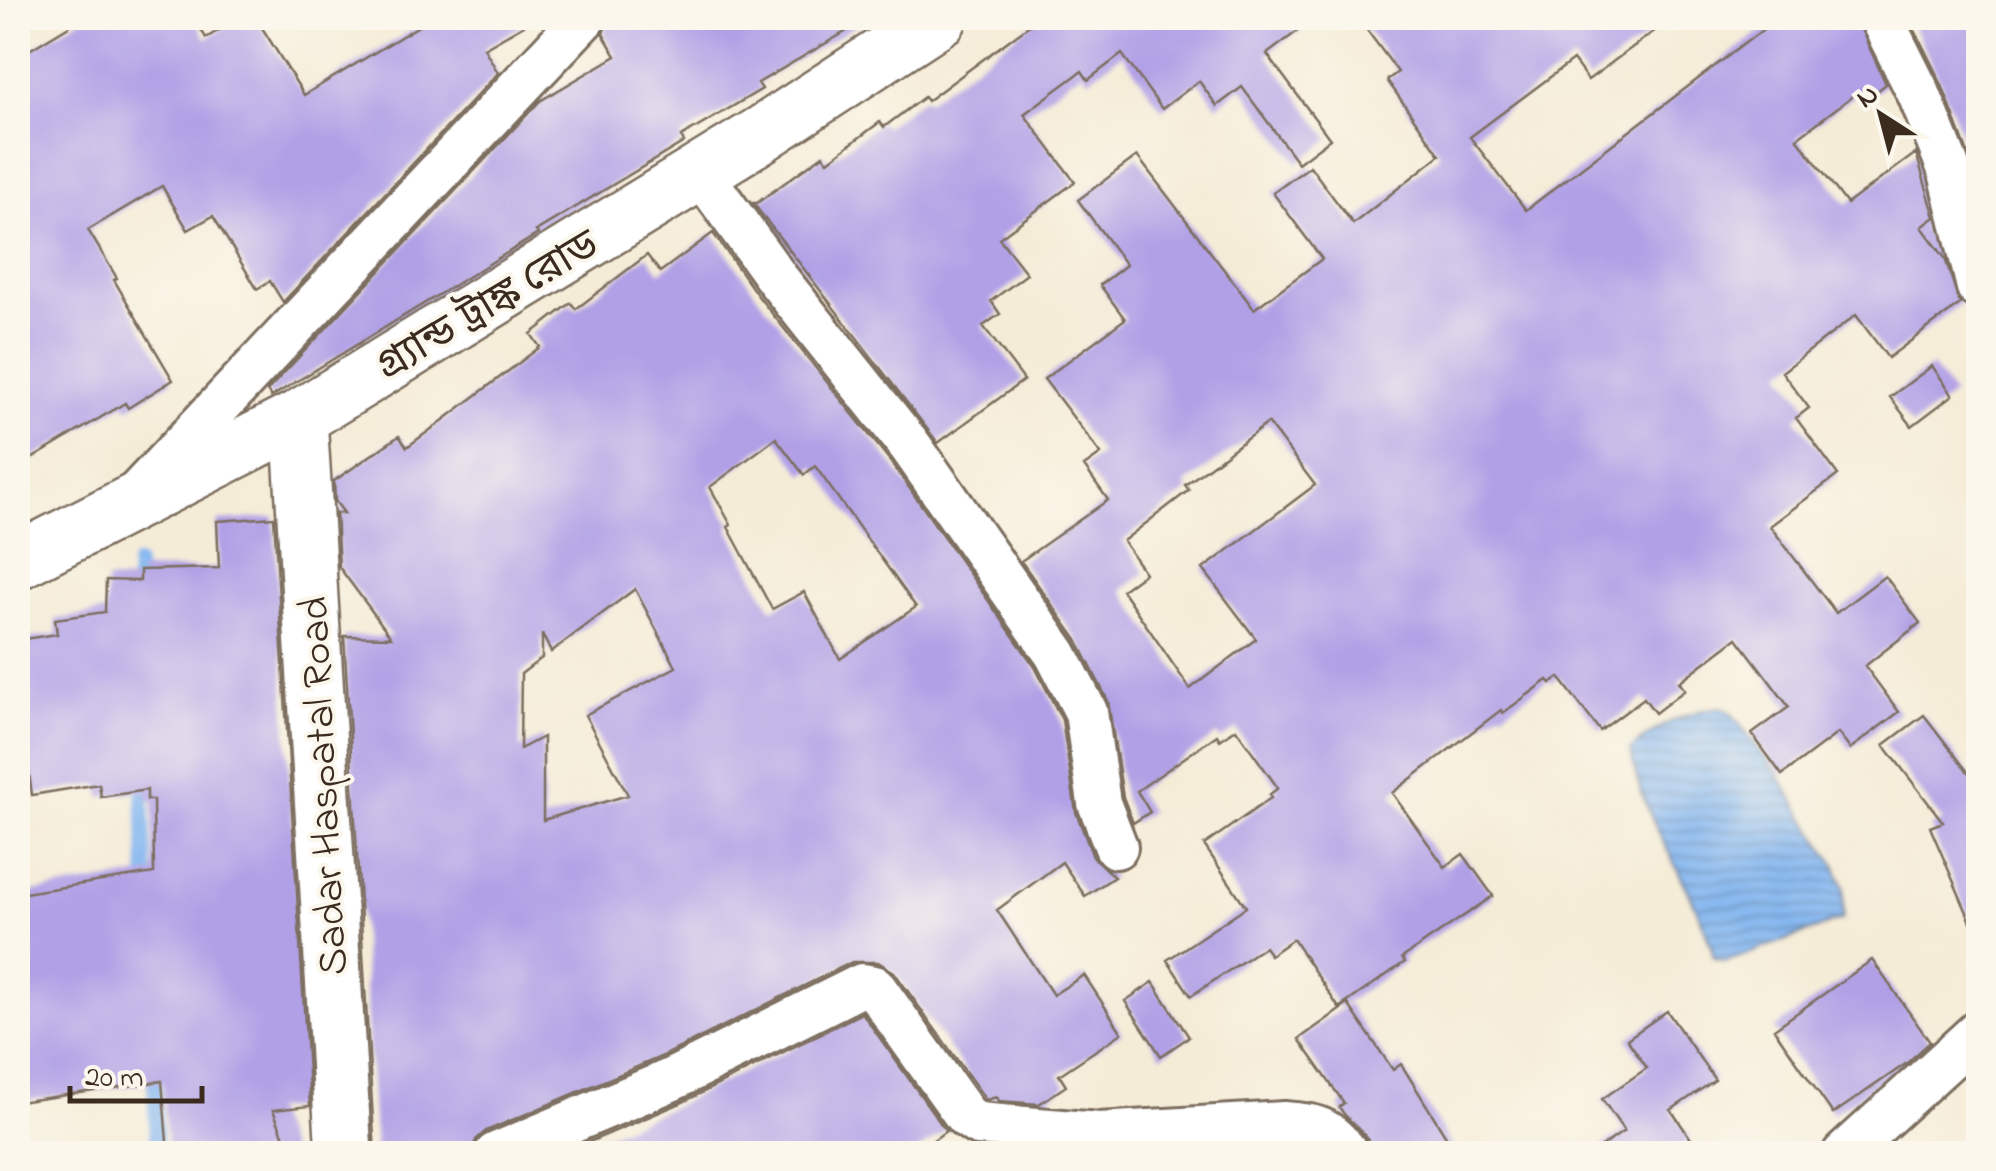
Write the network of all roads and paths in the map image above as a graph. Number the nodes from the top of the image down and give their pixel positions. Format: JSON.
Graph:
{"nodes":[{"id":1,"x":584,"y":18,"type":"edge"},
{"id":2,"x":938,"y":18,"type":"edge"},
{"id":3,"x":1880,"y":18,"type":"edge"},
{"id":4,"x":700,"y":172,"type":"junction"},
{"id":5,"x":1978,"y":286,"type":"edge"},
{"id":6,"x":299,"y":418,"type":"junction"},
{"id":7,"x":125,"y":506,"type":"junction"},
{"id":8,"x":18,"y":561,"type":"edge"},
{"id":9,"x":1116,"y":847,"type":"dead end"},
{"id":10,"x":1978,"y":1032,"type":"edge"},
{"id":11,"x":1004,"y":1140,"type":"edge"},
{"id":12,"x":344,"y":1154,"type":"edge"},
{"id":13,"x":496,"y":1154,"type":"edge"},
{"id":14,"x":1348,"y":1154,"type":"edge"},
{"id":15,"x":1844,"y":1154,"type":"edge"}],
"edges":[{"from":1,"to":7,"type":"street"},
{"from":2,"to":4,"type":"main road","name":"গ্র্যান্ড ট্রাঙ্ক রোড"},
{"from":3,"to":5,"type":"street"},
{"from":4,"to":6,"type":"main road","name":"গ্র্যান্ড ট্রাঙ্ক রোড"},
{"from":4,"to":9,"type":"street"},
{"from":6,"to":7,"type":"main road","name":"গ্র্যান্ড ট্রাঙ্ক রোড"},
{"from":6,"to":12,"type":"main road","name":"Sadar Haspatal Road"},
{"from":7,"to":8,"type":"main road","name":"গ্র্যান্ড ট্রাঙ্ক রোড"},
{"from":10,"to":15,"type":"street"},
{"from":11,"to":13,"type":"street"},
{"from":11,"to":14,"type":"street"}]}
